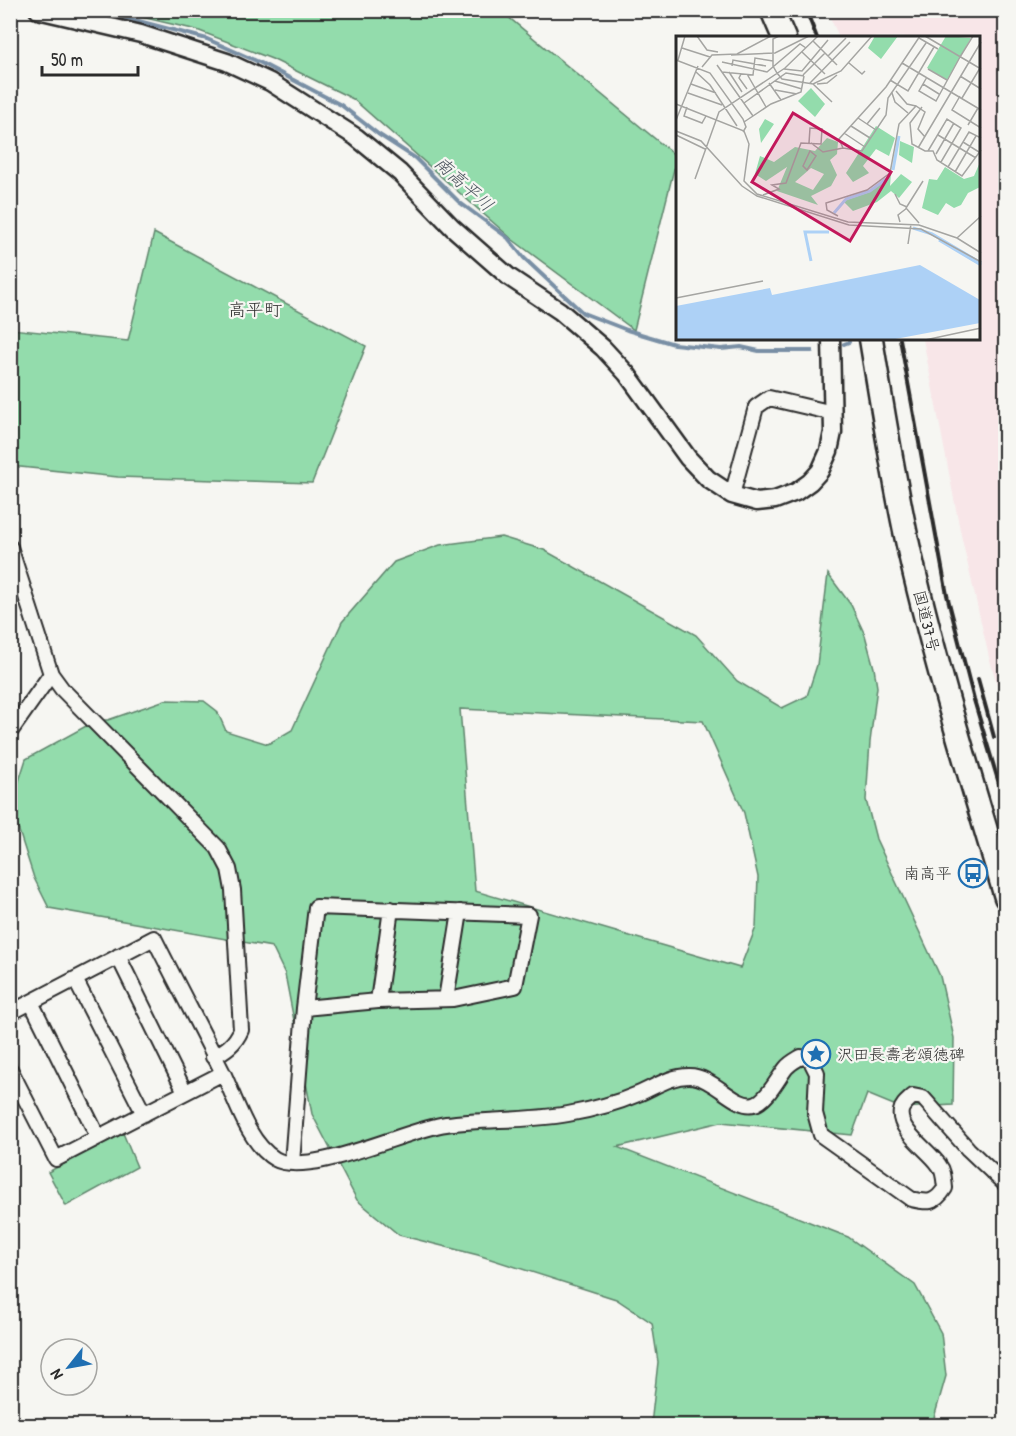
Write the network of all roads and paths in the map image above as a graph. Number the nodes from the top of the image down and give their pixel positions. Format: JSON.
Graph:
{"nodes":[{"id":1,"x":38,"y":10,"type":"edge"},
{"id":2,"x":772,"y":10,"type":"edge"},
{"id":3,"x":783,"y":36,"type":"edge"},
{"id":4,"x":831,"y":340,"type":"edge"},
{"id":5,"x":871,"y":340,"type":"edge"},
{"id":6,"x":833,"y":413,"type":"junction"},
{"id":7,"x":732,"y":495,"type":"junction"},
{"id":8,"x":10,"y":547,"type":"edge"},
{"id":9,"x":51,"y":674,"type":"junction"},
{"id":10,"x":10,"y":732,"type":"edge"},
{"id":11,"x":1005,"y":897,"type":"edge"},
{"id":12,"x":391,"y":909,"type":"junction"},
{"id":13,"x":460,"y":912,"type":"junction"},
{"id":14,"x":118,"y":956,"type":"junction"},
{"id":15,"x":75,"y":979,"type":"junction"},
{"id":16,"x":446,"y":999,"type":"junction"},
{"id":17,"x":378,"y":1001,"type":"junction"},
{"id":18,"x":31,"y":1002,"type":"junction"},
{"id":19,"x":304,"y":1008,"type":"junction"},
{"id":20,"x":10,"y":1013,"type":"edge"},
{"id":21,"x":213,"y":1057,"type":"junction"},
{"id":22,"x":10,"y":1070,"type":"edge"},
{"id":23,"x":223,"y":1073,"type":"junction"},
{"id":24,"x":185,"y":1092,"type":"junction"},
{"id":25,"x":144,"y":1114,"type":"junction"},
{"id":26,"x":98,"y":1137,"type":"junction"},
{"id":27,"x":292,"y":1163,"type":"junction"},
{"id":28,"x":1005,"y":1185,"type":"edge"}],
"edges":[{"from":1,"to":7,"type":"street"},
{"from":2,"to":3,"type":"highway"},
{"from":4,"to":6,"type":"street"},
{"from":5,"to":11,"type":"highway","name":"国道37号"},
{"from":6,"to":7,"type":"street"},
{"from":6,"to":7,"type":"street"},
{"from":8,"to":9,"type":"street"},
{"from":9,"to":10,"type":"street"},
{"from":9,"to":21,"type":"street"},
{"from":12,"to":13,"type":"street"},
{"from":12,"to":17,"type":"street"},
{"from":12,"to":19,"type":"street"},
{"from":13,"to":16,"type":"street"},
{"from":13,"to":16,"type":"street"},
{"from":14,"to":15,"type":"street"},
{"from":14,"to":21,"type":"street"},
{"from":14,"to":24,"type":"street"},
{"from":15,"to":18,"type":"street"},
{"from":15,"to":25,"type":"street"},
{"from":16,"to":17,"type":"street"},
{"from":17,"to":19,"type":"street"},
{"from":18,"to":20,"type":"street"},
{"from":18,"to":26,"type":"street"},
{"from":19,"to":27,"type":"street"},
{"from":21,"to":23,"type":"street"},
{"from":22,"to":26,"type":"street"},
{"from":23,"to":24,"type":"street"},
{"from":23,"to":27,"type":"street"},
{"from":24,"to":25,"type":"street"},
{"from":25,"to":26,"type":"street"},
{"from":27,"to":28,"type":"street"}]}
